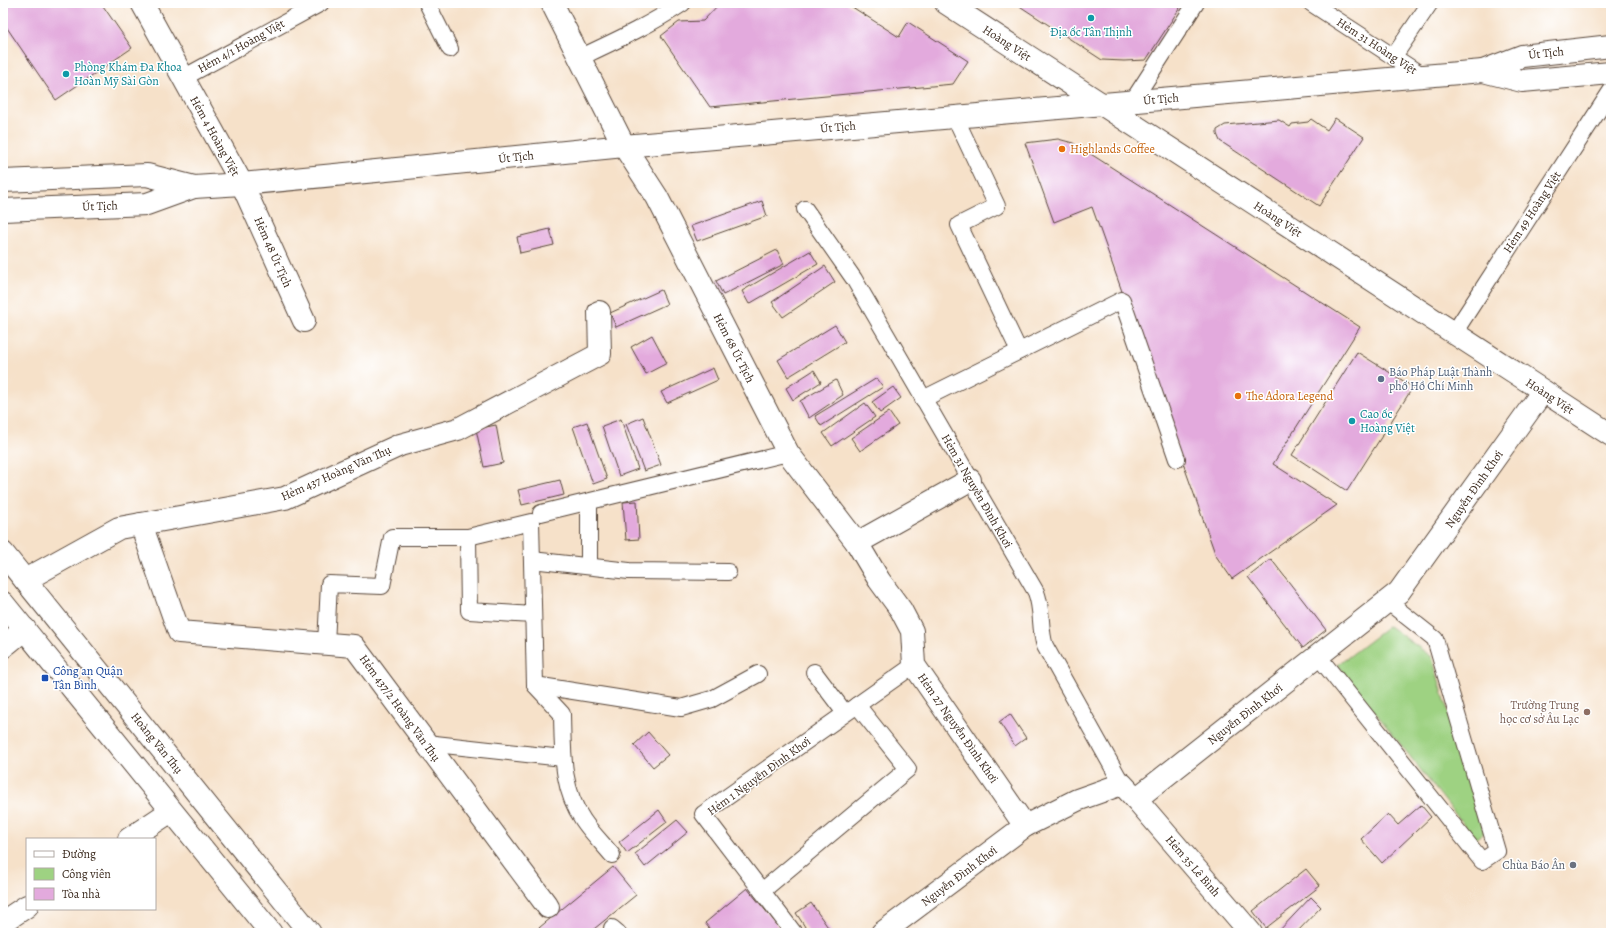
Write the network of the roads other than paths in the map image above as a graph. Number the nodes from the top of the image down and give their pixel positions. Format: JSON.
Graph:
{"nodes":[{"id":1,"x":142,"y":3,"type":"edge"},
{"id":2,"x":321,"y":3,"type":"edge"},
{"id":3,"x":427,"y":3,"type":"edge"},
{"id":4,"x":552,"y":3,"type":"edge"},
{"id":5,"x":683,"y":3,"type":"edge"},
{"id":6,"x":1196,"y":3,"type":"edge"},
{"id":7,"x":1311,"y":3,"type":"edge"},
{"id":8,"x":1430,"y":3,"type":"edge"},
{"id":9,"x":952,"y":5,"type":"edge"},
{"id":10,"x":1611,"y":46,"type":"edge"},
{"id":11,"x":450,"y":49,"type":"dead end"},
{"id":12,"x":1394,"y":56,"type":"junction"},
{"id":13,"x":579,"y":58,"type":"junction"},
{"id":14,"x":1483,"y":71,"type":"junction"},
{"id":15,"x":1611,"y":73,"type":"edge"},
{"id":16,"x":1423,"y":76,"type":"junction"},
{"id":17,"x":183,"y":78,"type":"junction"},
{"id":18,"x":1611,"y":91,"type":"edge"},
{"id":19,"x":1132,"y":102,"type":"junction"},
{"id":20,"x":1101,"y":104,"type":"junction"},
{"id":21,"x":955,"y":116,"type":"junction"},
{"id":22,"x":624,"y":146,"type":"junction"},
{"id":23,"x":3,"y":181,"type":"edge"},
{"id":24,"x":242,"y":184,"type":"junction"},
{"id":25,"x":194,"y":187,"type":"junction"},
{"id":26,"x":805,"y":209,"type":"dead end"},
{"id":27,"x":3,"y":210,"type":"edge"},
{"id":28,"x":599,"y":312,"type":"dead end"},
{"id":29,"x":304,"y":321,"type":"dead end"},
{"id":30,"x":1454,"y":333,"type":"junction"},
{"id":31,"x":1019,"y":351,"type":"junction"},
{"id":32,"x":1543,"y":391,"type":"junction"},
{"id":33,"x":923,"y":399,"type":"junction"},
{"id":34,"x":1611,"y":435,"type":"edge"},
{"id":35,"x":788,"y":453,"type":"junction"},
{"id":36,"x":1178,"y":459,"type":"dead end"},
{"id":37,"x":970,"y":480,"type":"junction"},
{"id":38,"x":589,"y":502,"type":"junction"},
{"id":39,"x":536,"y":518,"type":"junction"},
{"id":40,"x":141,"y":524,"type":"junction"},
{"id":41,"x":468,"y":537,"type":"junction"},
{"id":42,"x":857,"y":543,"type":"junction"},
{"id":43,"x":3,"y":553,"type":"edge"},
{"id":44,"x":532,"y":560,"type":"junction"},
{"id":45,"x":590,"y":566,"type":"junction"},
{"id":46,"x":728,"y":572,"type":"dead end"},
{"id":47,"x":25,"y":580,"type":"junction"},
{"id":48,"x":1387,"y":601,"type":"junction"},
{"id":49,"x":3,"y":603,"type":"edge"},
{"id":50,"x":533,"y":615,"type":"junction"},
{"id":51,"x":25,"y":629,"type":"junction"},
{"id":52,"x":326,"y":644,"type":"junction"},
{"id":53,"x":3,"y":647,"type":"edge"},
{"id":54,"x":1318,"y":656,"type":"junction"},
{"id":55,"x":914,"y":665,"type":"junction"},
{"id":56,"x":814,"y":672,"type":"dead end"},
{"id":57,"x":758,"y":674,"type":"dead end"},
{"id":58,"x":535,"y":685,"type":"junction"},
{"id":59,"x":851,"y":709,"type":"junction"},
{"id":60,"x":426,"y":743,"type":"junction"},
{"id":61,"x":563,"y":758,"type":"junction"},
{"id":62,"x":1129,"y":792,"type":"junction"},
{"id":63,"x":172,"y":811,"type":"junction"},
{"id":64,"x":1025,"y":826,"type":"junction"},
{"id":65,"x":131,"y":838,"type":"edge"},
{"id":66,"x":612,"y":855,"type":"dead end"},
{"id":67,"x":762,"y":891,"type":"junction"},
{"id":68,"x":26,"y":907,"type":"edge"},
{"id":69,"x":548,"y":907,"type":"dead end"},
{"id":70,"x":3,"y":922,"type":"edge"},
{"id":71,"x":270,"y":933,"type":"edge"},
{"id":72,"x":310,"y":933,"type":"edge"},
{"id":73,"x":794,"y":933,"type":"edge"},
{"id":74,"x":882,"y":933,"type":"edge"},
{"id":75,"x":1250,"y":933,"type":"edge"}],
"edges":[{"from":1,"to":17,"type":"street","name":"Hẻm 4 Hoàng Việt"},
{"from":2,"to":17,"type":"lane","name":"Hẻm 4/1 Hoàng Việt"},
{"from":3,"to":11,"type":"lane"},
{"from":4,"to":13,"type":"street","name":"Hẻm 68 Út Tịch"},
{"from":5,"to":13,"type":"lane"},
{"from":6,"to":19,"type":"lane"},
{"from":7,"to":12,"type":"lane","name":"Hẻm 31 Hoàng Việt"},
{"from":8,"to":12,"type":"lane"},
{"from":9,"to":20,"type":"street","name":"Hoàng Việt"},
{"from":10,"to":14,"type":"street","name":"Út Tịch"},
{"from":12,"to":16,"type":"lane","name":"Hẻm 31 Hoàng Việt"},
{"from":13,"to":22,"type":"street","name":"Hẻm 68 Út Tịch"},
{"from":14,"to":15,"type":"street","name":"Út Tịch"},
{"from":14,"to":16,"type":"street","name":"Út Tịch"},
{"from":16,"to":19,"type":"street","name":"Út Tịch"},
{"from":17,"to":24,"type":"street","name":"Hẻm 4 Hoàng Việt"},
{"from":18,"to":30,"type":"lane","name":"Hẻm 49 Hoàng Việt"},
{"from":19,"to":20,"type":"street","name":"Út Tịch"},
{"from":20,"to":21,"type":"street","name":"Út Tịch"},
{"from":20,"to":30,"type":"street","name":"Hoàng Việt"},
{"from":21,"to":22,"type":"street","name":"Út Tịch"},
{"from":21,"to":31,"type":"lane"},
{"from":22,"to":24,"type":"street","name":"Út Tịch"},
{"from":22,"to":35,"type":"street","name":"Hẻm 68 Út Tịch"},
{"from":23,"to":25,"type":"street","name":"Út Tịch"},
{"from":24,"to":25,"type":"street","name":"Út Tịch"},
{"from":24,"to":29,"type":"street","name":"Hẻm 48 Út Tịch"},
{"from":25,"to":27,"type":"street","name":"Út Tịch"},
{"from":26,"to":33,"type":"lane","name":"Hẻm 31 Nguyễn Đình Khơi"},
{"from":28,"to":40,"type":"street","name":"Hẻm 437 Hoàng Văn Thụ"},
{"from":30,"to":32,"type":"street","name":"Hoàng Việt"},
{"from":31,"to":33,"type":"lane"},
{"from":31,"to":36,"type":"lane"},
{"from":32,"to":34,"type":"street","name":"Hoàng Việt"},
{"from":32,"to":48,"type":"street","name":"Nguyễn Đình Khơi"},
{"from":33,"to":37,"type":"lane","name":"Hẻm 31 Nguyễn Đình Khơi"},
{"from":35,"to":38,"type":"lane"},
{"from":35,"to":42,"type":"street","name":"Hẻm 68 Út Tịch"},
{"from":37,"to":42,"type":"street"},
{"from":37,"to":62,"type":"lane","name":"Hẻm 31 Nguyễn Đình Khơi"},
{"from":38,"to":39,"type":"lane"},
{"from":38,"to":45,"type":"lane"},
{"from":39,"to":41,"type":"lane"},
{"from":39,"to":44,"type":"lane"},
{"from":40,"to":47,"type":"street","name":"Hẻm 437 Hoàng Văn Thụ"},
{"from":40,"to":52,"type":"street","name":"Hẻm 437/2 Hoàng Văn Thụ"},
{"from":41,"to":50,"type":"lane"},
{"from":41,"to":52,"type":"lane"},
{"from":42,"to":55,"type":"street","name":"Hẻm 27 Nguyễn Đình Khơi"},
{"from":43,"to":47,"type":"street","name":"Hoàng Văn Thụ"},
{"from":44,"to":45,"type":"lane"},
{"from":44,"to":50,"type":"lane"},
{"from":45,"to":46,"type":"lane"},
{"from":47,"to":72,"type":"street","name":"Hoàng Văn Thụ"},
{"from":48,"to":54,"type":"street","name":"Nguyễn Đình Khơi"},
{"from":48,"to":54,"type":"lane"},
{"from":49,"to":51,"type":"street"},
{"from":50,"to":58,"type":"lane"},
{"from":51,"to":53,"type":"street"},
{"from":51,"to":63,"type":"street"},
{"from":52,"to":60,"type":"street","name":"Hẻm 437/2 Hoàng Văn Thụ"},
{"from":54,"to":62,"type":"street","name":"Nguyễn Đình Khơi"},
{"from":55,"to":59,"type":"lane","name":"Hẻm 1 Nguyễn Đình Khơi"},
{"from":55,"to":64,"type":"street","name":"Hẻm 27 Nguyễn Đình Khơi"},
{"from":56,"to":59,"type":"lane"},
{"from":57,"to":58,"type":"lane"},
{"from":58,"to":61,"type":"lane"},
{"from":59,"to":67,"type":"lane"},
{"from":59,"to":67,"type":"lane","name":"Hẻm 1 Nguyễn Đình Khơi"},
{"from":60,"to":61,"type":"lane"},
{"from":60,"to":69,"type":"street","name":"Hẻm 437/2 Hoàng Văn Thụ"},
{"from":61,"to":66,"type":"lane"},
{"from":62,"to":64,"type":"street","name":"Nguyễn Đình Khơi"},
{"from":62,"to":75,"type":"street","name":"Hẻm 35 Lê Bình"},
{"from":63,"to":65,"type":"street"},
{"from":63,"to":71,"type":"street"},
{"from":64,"to":74,"type":"street","name":"Nguyễn Đình Khơi"},
{"from":67,"to":73,"type":"lane","name":"Hẻm 1 Nguyễn Đình Khơi"},
{"from":68,"to":70,"type":"street"}]}
